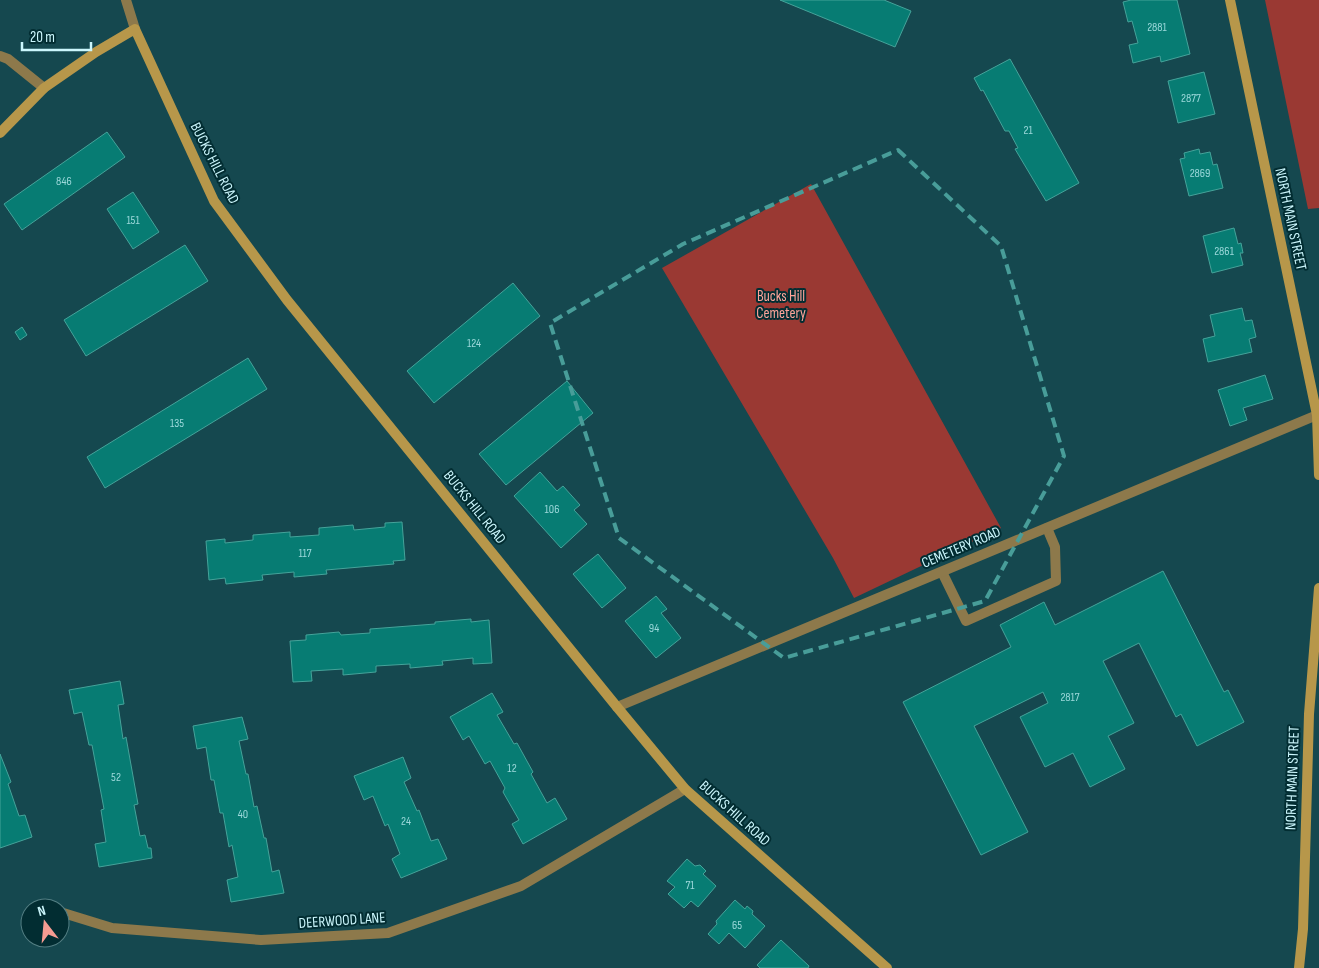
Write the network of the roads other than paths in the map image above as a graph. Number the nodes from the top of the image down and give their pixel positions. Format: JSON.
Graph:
{"nodes":[{"id":1,"x":126,"y":0,"type":"edge"},
{"id":2,"x":1230,"y":0,"type":"edge"},
{"id":3,"x":135,"y":29,"type":"junction"},
{"id":4,"x":0,"y":56,"type":"edge"},
{"id":5,"x":44,"y":88,"type":"junction"},
{"id":6,"x":0,"y":133,"type":"edge"},
{"id":7,"x":1317,"y":415,"type":"junction"},
{"id":8,"x":1319,"y":475,"type":"edge"},
{"id":9,"x":1047,"y":528,"type":"junction"},
{"id":10,"x":942,"y":572,"type":"junction"},
{"id":11,"x":1319,"y":588,"type":"edge"},
{"id":12,"x":617,"y":707,"type":"junction"},
{"id":13,"x":685,"y":789,"type":"junction"},
{"id":14,"x":70,"y":915,"type":"edge"},
{"id":15,"x":887,"y":968,"type":"edge"},
{"id":16,"x":1299,"y":968,"type":"edge"}],
"edges":[{"from":1,"to":3,"type":"street","name":"BUCKS HILL ROAD"},
{"from":2,"to":7,"type":"street","name":"NORTH MAIN STREET"},
{"from":3,"to":5,"type":"street"},
{"from":3,"to":12,"type":"street","name":"BUCKS HILL ROAD"},
{"from":4,"to":5,"type":"street"},
{"from":5,"to":6,"type":"street"},
{"from":7,"to":8,"type":"street","name":"NORTH MAIN STREET"},
{"from":7,"to":9,"type":"street","name":"CEMETERY ROAD"},
{"from":9,"to":10,"type":"street","name":"CEMETERY ROAD"},
{"from":9,"to":10,"type":"street"},
{"from":10,"to":12,"type":"street","name":"CEMETERY ROAD"},
{"from":11,"to":16,"type":"street","name":"NORTH MAIN STREET"},
{"from":12,"to":13,"type":"street","name":"BUCKS HILL ROAD"},
{"from":13,"to":14,"type":"street","name":"DEERWOOD LANE"},
{"from":13,"to":15,"type":"street","name":"BUCKS HILL ROAD"}]}
